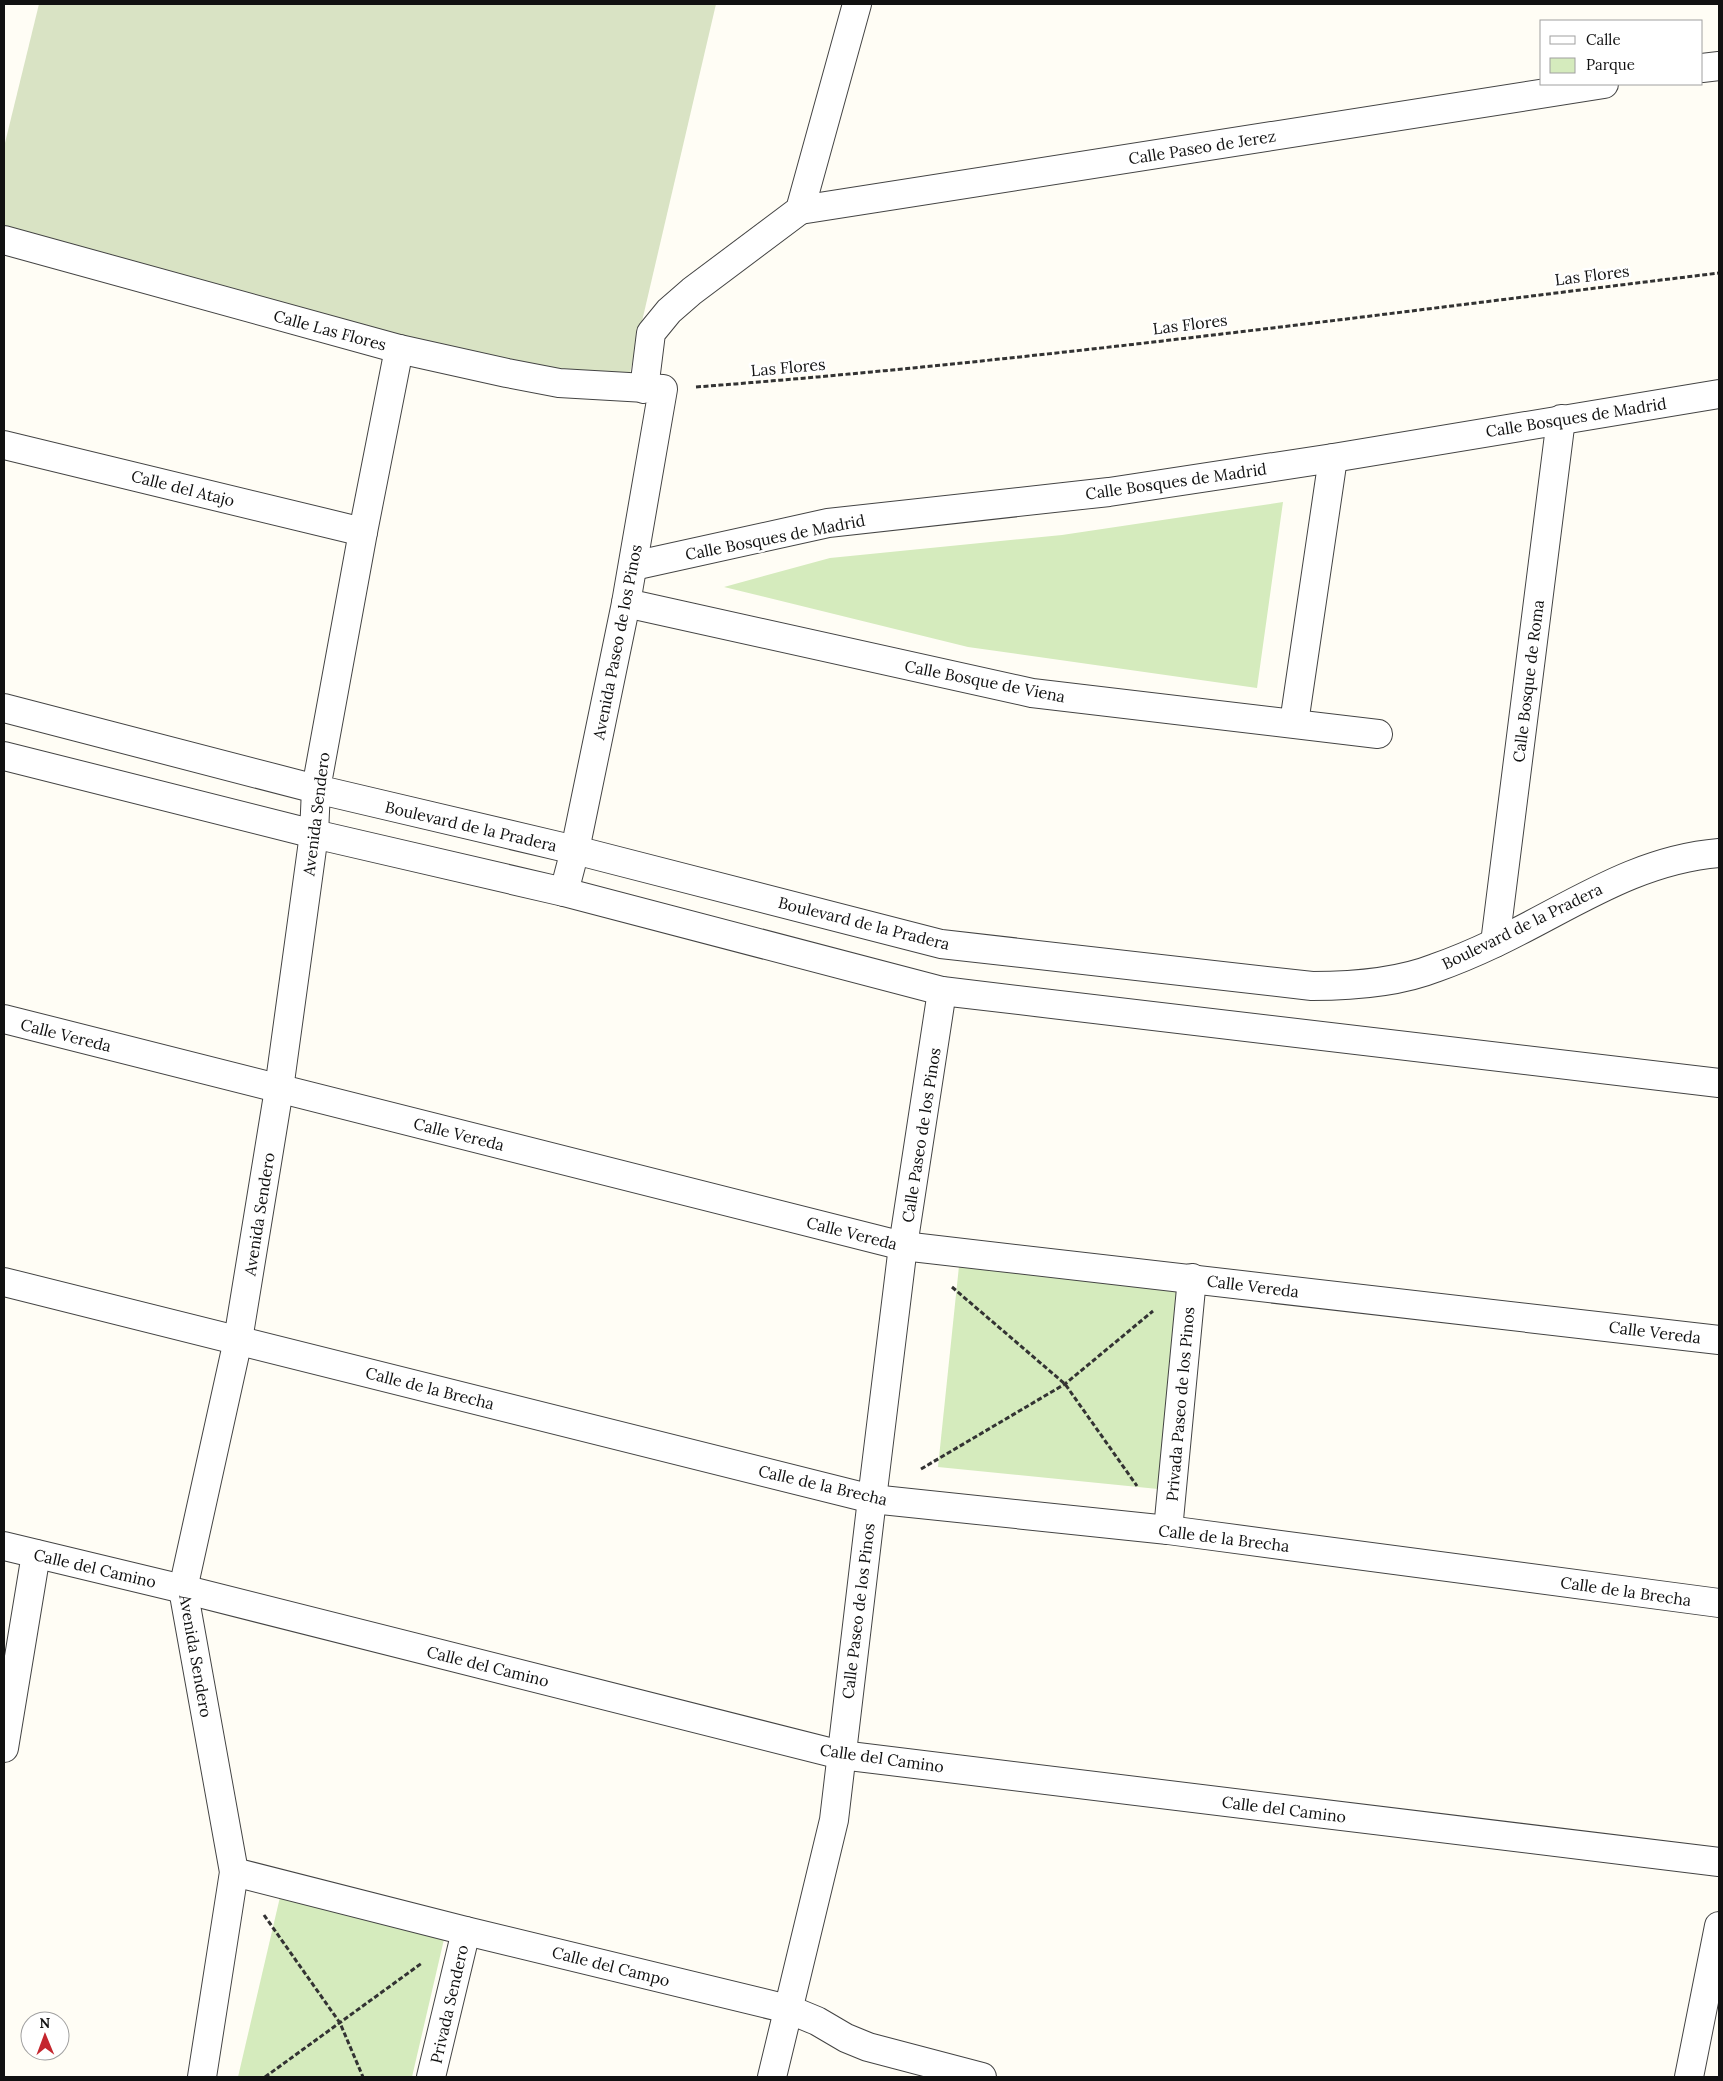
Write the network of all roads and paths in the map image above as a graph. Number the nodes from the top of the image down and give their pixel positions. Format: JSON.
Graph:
{"nodes":[{"id":1,"x":857,"y":4,"type":"edge"},
{"id":2,"x":1719,"y":66,"type":"edge"},
{"id":3,"x":1703,"y":68,"type":"edge"},
{"id":4,"x":1598,"y":85,"type":"edge"},
{"id":5,"x":800,"y":210,"type":"junction"},
{"id":6,"x":4,"y":240,"type":"edge"},
{"id":7,"x":1719,"y":272,"type":"edge"},
{"id":8,"x":399,"y":348,"type":"junction"},
{"id":9,"x":653,"y":389,"type":"junction"},
{"id":10,"x":1719,"y":394,"type":"edge"},
{"id":11,"x":1561,"y":419,"type":"junction"},
{"id":12,"x":4,"y":445,"type":"edge"},
{"id":13,"x":1333,"y":458,"type":"junction"},
{"id":14,"x":363,"y":532,"type":"junction"},
{"id":15,"x":633,"y":566,"type":"junction"},
{"id":16,"x":626,"y":603,"type":"junction"},
{"id":17,"x":4,"y":708,"type":"edge"},
{"id":18,"x":1294,"y":723,"type":"junction"},
{"id":19,"x":1378,"y":734,"type":"dead end"},
{"id":20,"x":4,"y":756,"type":"edge"},
{"id":21,"x":316,"y":789,"type":"junction"},
{"id":22,"x":314,"y":834,"type":"junction"},
{"id":23,"x":575,"y":850,"type":"junction"},
{"id":24,"x":1719,"y":853,"type":"edge"},
{"id":25,"x":564,"y":892,"type":"junction"},
{"id":26,"x":1495,"y":943,"type":"junction"},
{"id":27,"x":942,"y":991,"type":"junction"},
{"id":28,"x":4,"y":1019,"type":"edge"},
{"id":29,"x":1719,"y":1083,"type":"edge"},
{"id":30,"x":279,"y":1089,"type":"junction"},
{"id":31,"x":904,"y":1246,"type":"junction"},
{"id":32,"x":1192,"y":1278,"type":"junction"},
{"id":33,"x":4,"y":1282,"type":"edge"},
{"id":34,"x":948,"y":1284,"type":"dead end"},
{"id":35,"x":238,"y":1340,"type":"junction"},
{"id":36,"x":1719,"y":1340,"type":"edge"},
{"id":37,"x":1065,"y":1384,"type":"junction"},
{"id":38,"x":872,"y":1499,"type":"junction"},
{"id":39,"x":1168,"y":1530,"type":"junction"},
{"id":40,"x":4,"y":1546,"type":"edge"},
{"id":41,"x":36,"y":1554,"type":"junction"},
{"id":42,"x":183,"y":1589,"type":"junction"},
{"id":43,"x":1719,"y":1603,"type":"edge"},
{"id":44,"x":4,"y":1748,"type":"edge"},
{"id":45,"x":841,"y":1755,"type":"junction"},
{"id":46,"x":1719,"y":1862,"type":"edge"},
{"id":47,"x":234,"y":1872,"type":"junction"},
{"id":48,"x":1719,"y":1926,"type":"edge"},
{"id":49,"x":466,"y":1931,"type":"junction"},
{"id":50,"x":788,"y":2009,"type":"junction"},
{"id":51,"x":340,"y":2023,"type":"junction"},
{"id":52,"x":202,"y":2077,"type":"edge"},
{"id":53,"x":265,"y":2077,"type":"edge"},
{"id":54,"x":363,"y":2077,"type":"edge"},
{"id":55,"x":432,"y":2077,"type":"edge"},
{"id":56,"x":772,"y":2077,"type":"edge"},
{"id":57,"x":982,"y":2077,"type":"edge"},
{"id":58,"x":1689,"y":2077,"type":"edge"}],
"edges":[{"from":1,"to":5,"type":"street"},
{"from":2,"to":3,"type":"street"},
{"from":4,"to":5,"type":"street","name":"Calle Paseo de Jerez"},
{"from":5,"to":9,"type":"street","name":"Avenida Paseo de los Pinos"},
{"from":6,"to":8,"type":"street","name":"Calle Las Flores"},
{"from":7,"to":9,"type":"path","name":"Las Flores"},
{"from":8,"to":9,"type":"street","name":"Calle Las Flores"},
{"from":8,"to":14,"type":"street","name":"Avenida Sendero"},
{"from":9,"to":15,"type":"street","name":"Avenida Paseo de los Pinos"},
{"from":10,"to":11,"type":"street","name":"Calle Bosques de Madrid"},
{"from":11,"to":13,"type":"street","name":"Calle Bosques de Madrid"},
{"from":11,"to":26,"type":"street","name":"Calle Bosque de Roma"},
{"from":12,"to":14,"type":"street","name":"Calle del Atajo"},
{"from":13,"to":15,"type":"street","name":"Calle Bosques de Madrid"},
{"from":13,"to":18,"type":"street"},
{"from":14,"to":21,"type":"street","name":"Avenida Sendero"},
{"from":15,"to":16,"type":"street","name":"Avenida Paseo de los Pinos"},
{"from":16,"to":18,"type":"street","name":"Calle Bosque de Viena"},
{"from":16,"to":23,"type":"street","name":"Avenida Paseo de los Pinos"},
{"from":17,"to":21,"type":"street","name":"Boulevard de la Pradera"},
{"from":18,"to":19,"type":"street","name":"Calle Bosque de Viena"},
{"from":20,"to":22,"type":"street"},
{"from":21,"to":22,"type":"street","name":"Avenida Sendero"},
{"from":21,"to":23,"type":"street","name":"Boulevard de la Pradera"},
{"from":22,"to":25,"type":"street"},
{"from":22,"to":30,"type":"street","name":"Avenida Sendero"},
{"from":23,"to":25,"type":"street","name":"Avenida Paseo de los Pinos"},
{"from":23,"to":26,"type":"street","name":"Boulevard de la Pradera"},
{"from":24,"to":26,"type":"street","name":"Boulevard de la Pradera"},
{"from":25,"to":27,"type":"street"},
{"from":27,"to":29,"type":"street"},
{"from":27,"to":31,"type":"street","name":"Calle Paseo de los Pinos"},
{"from":28,"to":30,"type":"street","name":"Calle Vereda"},
{"from":30,"to":31,"type":"street","name":"Calle Vereda"},
{"from":30,"to":35,"type":"street","name":"Avenida Sendero"},
{"from":31,"to":32,"type":"street","name":"Calle Vereda"},
{"from":31,"to":38,"type":"street","name":"Calle Paseo de los Pinos"},
{"from":32,"to":36,"type":"street","name":"Calle Vereda"},
{"from":32,"to":37,"type":"path"},
{"from":32,"to":39,"type":"street","name":"Privada Paseo de los Pinos"},
{"from":33,"to":35,"type":"street","name":"Calle de la Brecha"},
{"from":34,"to":37,"type":"path"},
{"from":35,"to":38,"type":"street","name":"Calle de la Brecha"},
{"from":35,"to":42,"type":"street","name":"Avenida Sendero"},
{"from":37,"to":38,"type":"path"},
{"from":37,"to":39,"type":"path"},
{"from":38,"to":39,"type":"street","name":"Calle de la Brecha"},
{"from":38,"to":45,"type":"street","name":"Calle Paseo de los Pinos"},
{"from":39,"to":43,"type":"street","name":"Calle de la Brecha"},
{"from":40,"to":41,"type":"street","name":"Calle del Camino"},
{"from":41,"to":42,"type":"street","name":"Calle del Camino"},
{"from":41,"to":44,"type":"street"},
{"from":42,"to":45,"type":"street","name":"Calle del Camino"},
{"from":42,"to":47,"type":"street","name":"Avenida Sendero"},
{"from":45,"to":46,"type":"street","name":"Calle del Camino"},
{"from":45,"to":50,"type":"street","name":"Calle Paseo de los Pinos"},
{"from":47,"to":49,"type":"street","name":"Calle del Campo"},
{"from":47,"to":51,"type":"path"},
{"from":47,"to":52,"type":"street","name":"Avenida Sendero"},
{"from":48,"to":58,"type":"street"},
{"from":49,"to":50,"type":"street","name":"Calle del Campo"},
{"from":49,"to":51,"type":"path"},
{"from":49,"to":55,"type":"street","name":"Privada Sendero"},
{"from":50,"to":56,"type":"street","name":"Calle Paseo de los Pinos"},
{"from":50,"to":57,"type":"street","name":"Calle del Campo"},
{"from":51,"to":53,"type":"path"},
{"from":51,"to":54,"type":"path"}]}
